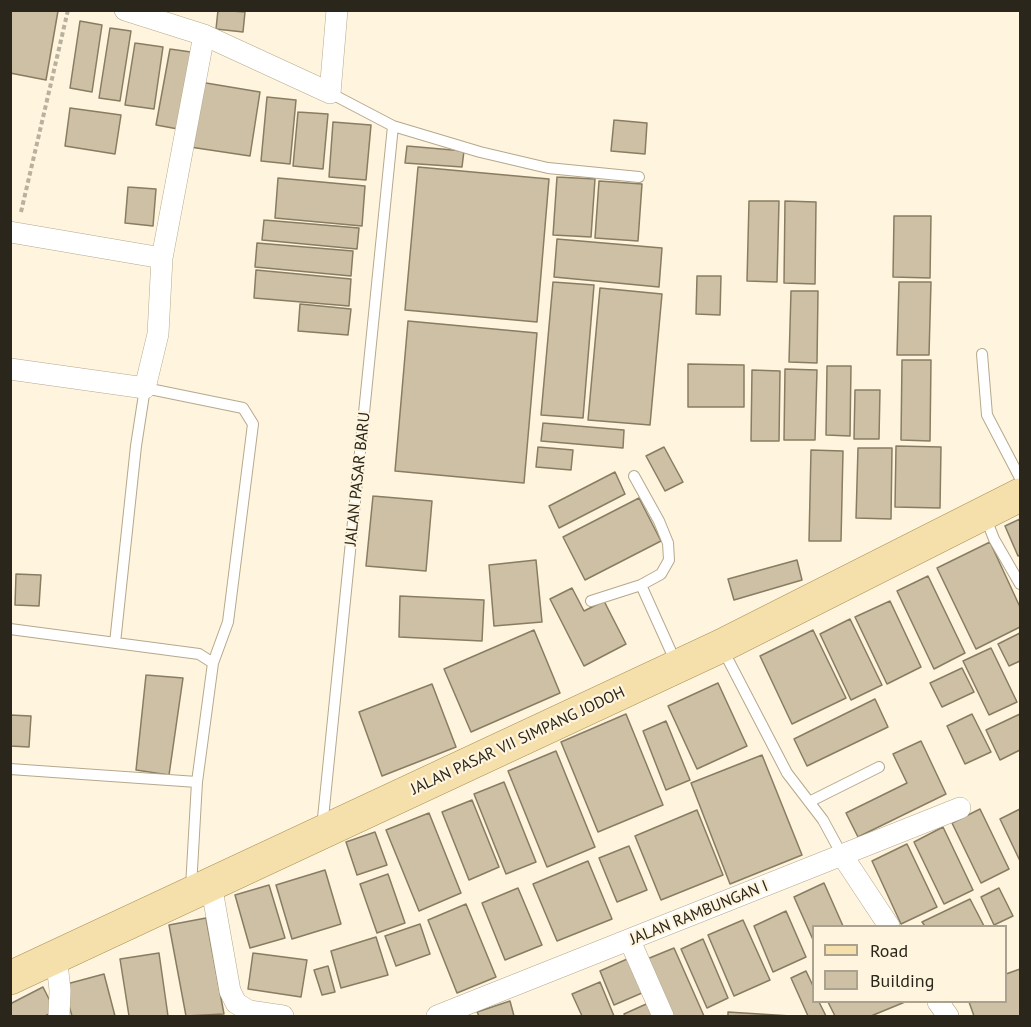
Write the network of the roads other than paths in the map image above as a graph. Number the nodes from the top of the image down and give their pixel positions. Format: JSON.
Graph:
{"nodes":[{"id":1,"x":125,"y":10,"type":"edge"},
{"id":2,"x":337,"y":10,"type":"edge"},
{"id":3,"x":204,"y":35,"type":"junction"},
{"id":4,"x":330,"y":93,"type":"junction"},
{"id":5,"x":393,"y":126,"type":"junction"},
{"id":6,"x":639,"y":177,"type":"dead end"},
{"id":7,"x":13,"y":232,"type":"edge"},
{"id":8,"x":162,"y":258,"type":"junction"},
{"id":9,"x":982,"y":354,"type":"dead end"},
{"id":10,"x":10,"y":369,"type":"edge"},
{"id":11,"x":145,"y":388,"type":"junction"},
{"id":12,"x":634,"y":476,"type":"dead end"},
{"id":13,"x":1020,"y":478,"type":"edge"},
{"id":14,"x":1020,"y":495,"type":"edge"},
{"id":15,"x":984,"y":514,"type":"junction"},
{"id":16,"x":1020,"y":584,"type":"edge"},
{"id":17,"x":641,"y":585,"type":"junction"},
{"id":18,"x":591,"y":601,"type":"dead end"},
{"id":19,"x":10,"y":629,"type":"edge"},
{"id":20,"x":114,"y":643,"type":"junction"},
{"id":21,"x":721,"y":646,"type":"junction"},
{"id":22,"x":213,"y":663,"type":"junction"},
{"id":23,"x":677,"y":667,"type":"junction"},
{"id":24,"x":879,"y":767,"type":"dead end"},
{"id":25,"x":10,"y":769,"type":"edge"},
{"id":26,"x":197,"y":782,"type":"junction"},
{"id":27,"x":809,"y":802,"type":"junction"},
{"id":28,"x":960,"y":808,"type":"dead end"},
{"id":29,"x":322,"y":832,"type":"junction"},
{"id":30,"x":842,"y":855,"type":"junction"},
{"id":31,"x":201,"y":889,"type":"junction"},
{"id":32,"x":888,"y":925,"type":"edge"},
{"id":33,"x":630,"y":941,"type":"junction"},
{"id":34,"x":56,"y":955,"type":"junction"},
{"id":35,"x":10,"y":978,"type":"edge"},
{"id":36,"x":939,"y":1003,"type":"edge"},
{"id":37,"x":59,"y":1017,"type":"edge"},
{"id":38,"x":283,"y":1017,"type":"edge"},
{"id":39,"x":437,"y":1017,"type":"edge"},
{"id":40,"x":663,"y":1017,"type":"edge"},
{"id":41,"x":948,"y":1017,"type":"edge"}],
"edges":[{"from":1,"to":3,"type":"street"},
{"from":2,"to":4,"type":"street"},
{"from":3,"to":4,"type":"street"},
{"from":3,"to":8,"type":"street"},
{"from":4,"to":5,"type":"lane"},
{"from":5,"to":6,"type":"lane"},
{"from":5,"to":29,"type":"lane","name":"JALAN PASAR BARU"},
{"from":7,"to":8,"type":"street"},
{"from":8,"to":11,"type":"street"},
{"from":9,"to":13,"type":"lane"},
{"from":10,"to":11,"type":"street"},
{"from":11,"to":20,"type":"lane"},
{"from":11,"to":22,"type":"lane"},
{"from":12,"to":17,"type":"lane"},
{"from":14,"to":15,"type":"main road","name":"JALAN PASAR VII SIMPANG JODOH"},
{"from":15,"to":16,"type":"lane"},
{"from":15,"to":21,"type":"main road","name":"JALAN PASAR VII SIMPANG JODOH"},
{"from":17,"to":18,"type":"lane"},
{"from":17,"to":23,"type":"lane"},
{"from":19,"to":20,"type":"lane"},
{"from":20,"to":22,"type":"lane"},
{"from":21,"to":23,"type":"main road","name":"JALAN PASAR VII SIMPANG JODOH"},
{"from":21,"to":27,"type":"lane"},
{"from":22,"to":26,"type":"lane"},
{"from":23,"to":29,"type":"main road","name":"JALAN PASAR VII SIMPANG JODOH"},
{"from":24,"to":27,"type":"lane"},
{"from":25,"to":26,"type":"lane"},
{"from":26,"to":31,"type":"lane"},
{"from":27,"to":30,"type":"lane"},
{"from":28,"to":30,"type":"street","name":"JALAN RAMBUNGAN I"},
{"from":29,"to":31,"type":"main road","name":"JALAN PASAR VII SIMPANG JODOH"},
{"from":30,"to":32,"type":"street"},
{"from":30,"to":33,"type":"street","name":"JALAN RAMBUNGAN I"},
{"from":31,"to":34,"type":"main road","name":"JALAN PASAR VII SIMPANG JODOH"},
{"from":31,"to":38,"type":"street"},
{"from":33,"to":39,"type":"street","name":"JALAN RAMBUNGAN I"},
{"from":33,"to":40,"type":"street"},
{"from":34,"to":35,"type":"main road","name":"JALAN PASAR VII SIMPANG JODOH"},
{"from":34,"to":37,"type":"street"},
{"from":36,"to":41,"type":"street"}]}
